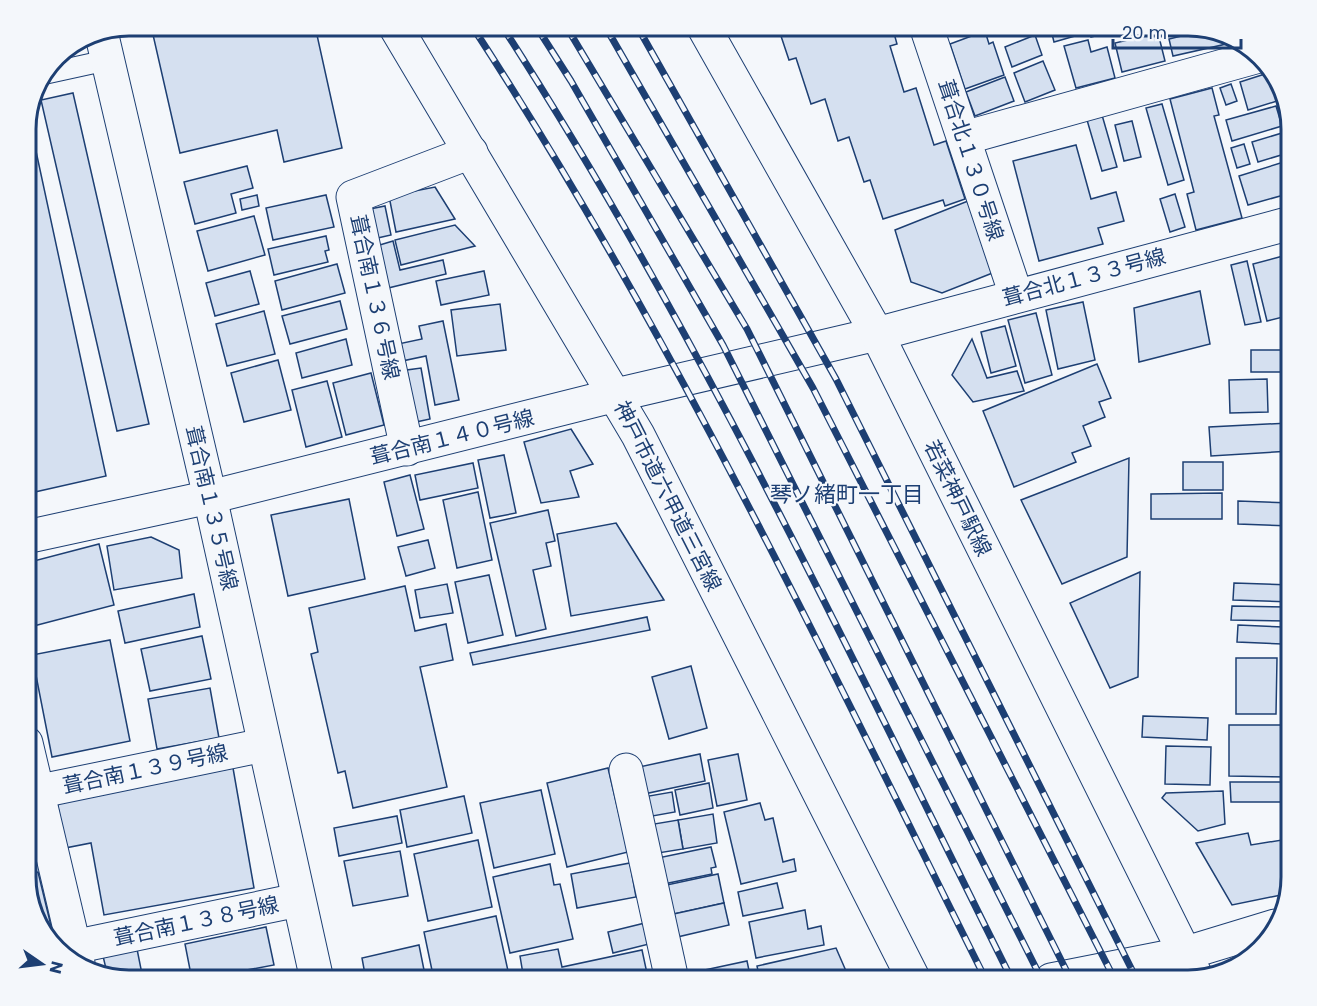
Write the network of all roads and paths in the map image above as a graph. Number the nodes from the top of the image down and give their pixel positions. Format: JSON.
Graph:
{"nodes":[{"id":1,"x":401,"y":36,"type":"edge"},
{"id":2,"x":715,"y":36,"type":"edge"},
{"id":3,"x":929,"y":36,"type":"edge"},
{"id":4,"x":105,"y":48,"type":"edge"},
{"id":5,"x":1248,"y":59,"type":"edge"},
{"id":6,"x":61,"y":67,"type":"edge"},
{"id":7,"x":964,"y":138,"type":"junction"},
{"id":8,"x":471,"y":152,"type":"junction"},
{"id":9,"x":1281,"y":226,"type":"edge"},
{"id":10,"x":1016,"y":295,"type":"junction"},
{"id":11,"x":877,"y":334,"type":"junction"},
{"id":12,"x":616,"y":395,"type":"junction"},
{"id":13,"x":407,"y":449,"type":"junction"},
{"id":14,"x":210,"y":497,"type":"junction"},
{"id":15,"x":36,"y":535,"type":"edge"},
{"id":16,"x":264,"y":745,"type":"junction"},
{"id":17,"x":626,"y":770,"type":"dead end"},
{"id":18,"x":36,"y":792,"type":"edge"},
{"id":19,"x":36,"y":814,"type":"edge"},
{"id":20,"x":298,"y":900,"type":"junction"},
{"id":21,"x":1263,"y":932,"type":"edge"},
{"id":22,"x":65,"y":934,"type":"edge"},
{"id":23,"x":75,"y":952,"type":"edge"},
{"id":24,"x":1190,"y":966,"type":"edge"},
{"id":25,"x":314,"y":970,"type":"edge"},
{"id":26,"x":670,"y":970,"type":"edge"},
{"id":27,"x":908,"y":970,"type":"edge"},
{"id":28,"x":1153,"y":970,"type":"edge"}],
"edges":[{"from":1,"to":8,"type":"street","name":"神戸市道六甲道三宮線"},
{"from":2,"to":11,"type":"street","name":"若菜神戸駅線"},
{"from":3,"to":7,"type":"street","name":"葺合北１３０号線"},
{"from":4,"to":6,"type":"lane"},
{"from":4,"to":14,"type":"street","name":"葺合南１３５号線"},
{"from":5,"to":7,"type":"street"},
{"from":7,"to":10,"type":"street","name":"葺合北１３０号線"},
{"from":8,"to":12,"type":"street","name":"神戸市道六甲道三宮線"},
{"from":8,"to":13,"type":"street","name":"葺合南１３６号線"},
{"from":9,"to":10,"type":"street","name":"葺合北１３３号線"},
{"from":10,"to":11,"type":"street","name":"葺合北１３３号線"},
{"from":11,"to":12,"type":"street","name":"葺合南１４０号線"},
{"from":11,"to":24,"type":"street","name":"若菜神戸駅線"},
{"from":12,"to":13,"type":"street","name":"葺合南１４０号線"},
{"from":12,"to":27,"type":"street","name":"神戸市道六甲道三宮線"},
{"from":13,"to":14,"type":"street","name":"葺合南１４０号線"},
{"from":14,"to":15,"type":"street","name":"葺合南１４０号線"},
{"from":14,"to":16,"type":"street","name":"葺合南１３５号線"},
{"from":16,"to":18,"type":"street","name":"葺合南１３９号線"},
{"from":16,"to":20,"type":"street","name":"葺合南１３５号線"},
{"from":17,"to":26,"type":"street"},
{"from":19,"to":22,"type":"street"},
{"from":20,"to":23,"type":"street","name":"葺合南１３８号線"},
{"from":20,"to":25,"type":"street","name":"葺合南１３５号線"},
{"from":21,"to":24,"type":"street"},
{"from":24,"to":28,"type":"street"}]}
